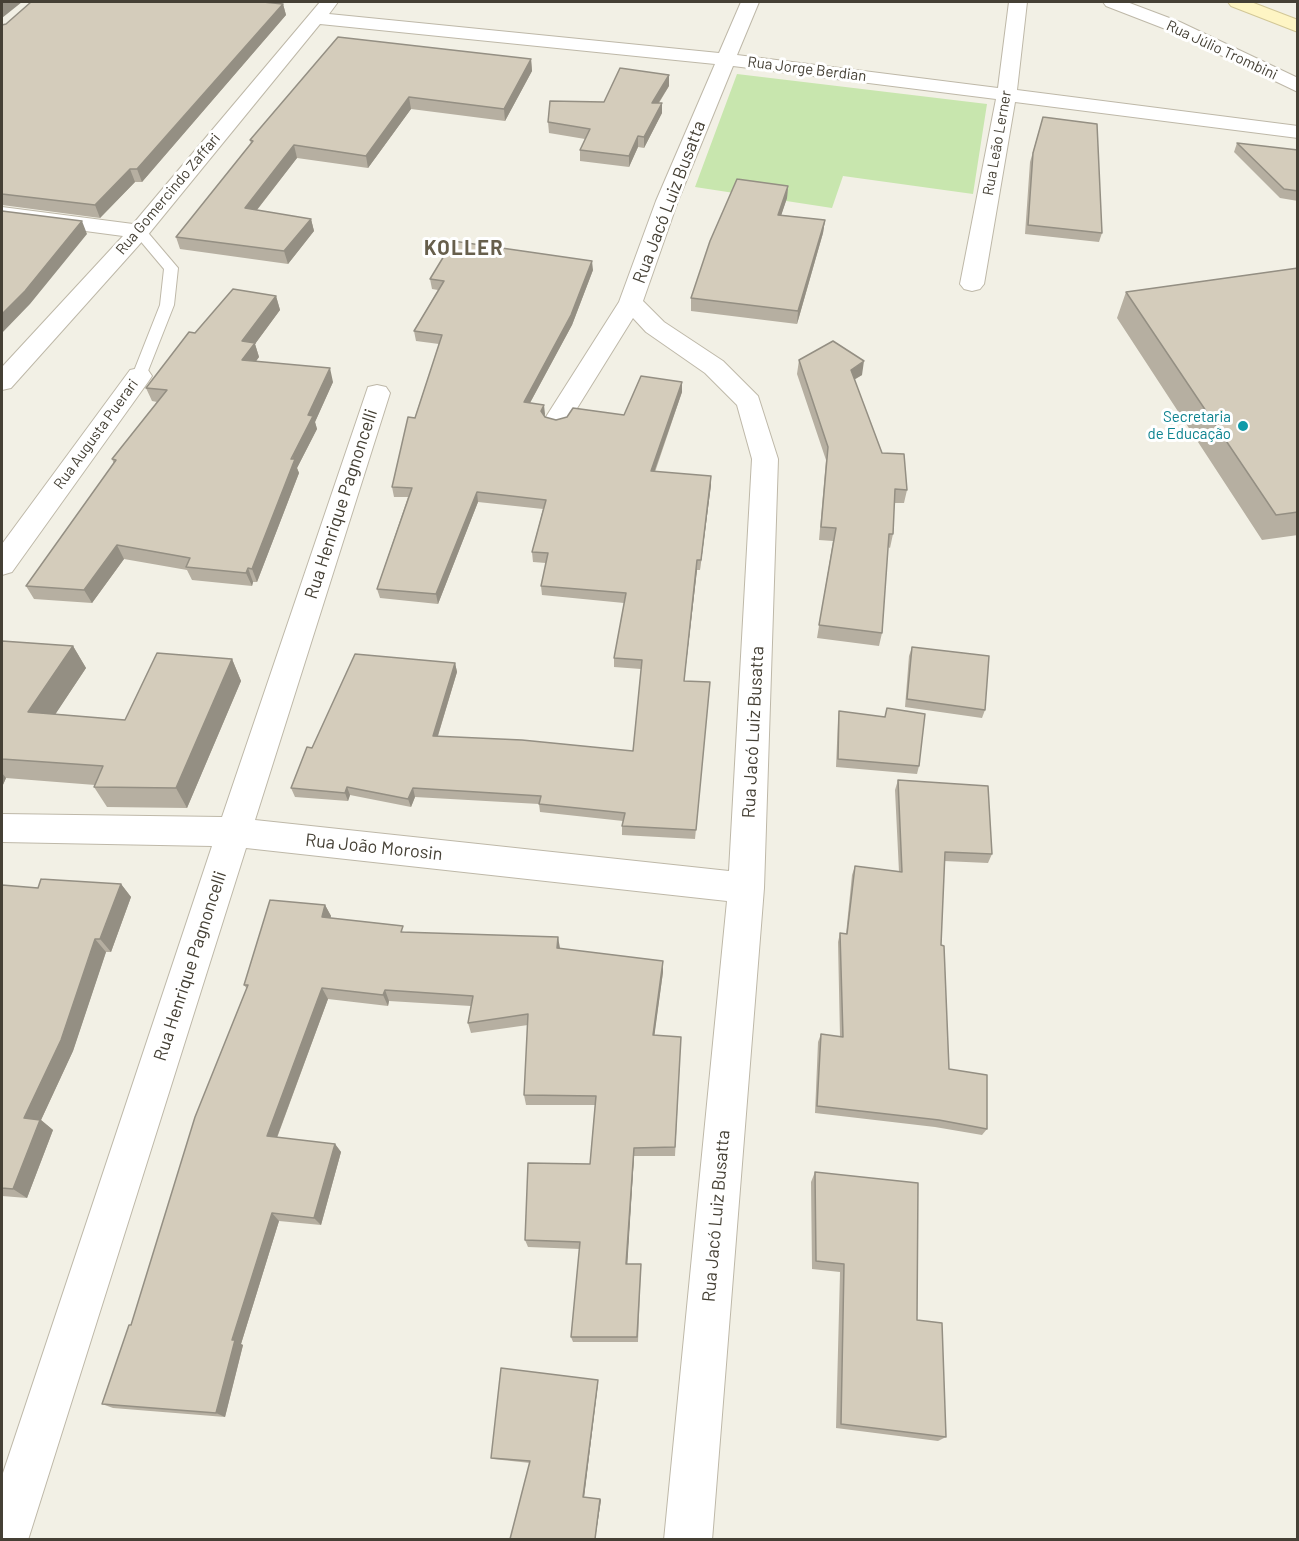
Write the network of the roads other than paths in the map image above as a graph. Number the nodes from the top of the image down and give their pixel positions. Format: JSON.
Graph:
{"nodes":[{"id":1,"x":330,"y":2,"type":"edge"},
{"id":2,"x":750,"y":2,"type":"edge"},
{"id":3,"x":1018,"y":2,"type":"edge"},
{"id":4,"x":1112,"y":2,"type":"edge"},
{"id":5,"x":1237,"y":2,"type":"edge"},
{"id":6,"x":315,"y":18,"type":"junction"},
{"id":7,"x":1298,"y":27,"type":"edge"},
{"id":8,"x":725,"y":59,"type":"junction"},
{"id":9,"x":1298,"y":86,"type":"edge"},
{"id":10,"x":1007,"y":93,"type":"junction"},
{"id":11,"x":1298,"y":132,"type":"edge"},
{"id":12,"x":2,"y":213,"type":"edge"},
{"id":13,"x":139,"y":231,"type":"junction"},
{"id":14,"x":972,"y":284,"type":"dead end"},
{"id":15,"x":631,"y":302,"type":"junction"},
{"id":16,"x":139,"y":376,"type":"joint"},
{"id":17,"x":2,"y":382,"type":"edge"},
{"id":18,"x":377,"y":393,"type":"dead end"},
{"id":19,"x":557,"y":420,"type":"edge"},
{"id":20,"x":2,"y":565,"type":"edge"},
{"id":21,"x":2,"y":828,"type":"edge"},
{"id":22,"x":234,"y":832,"type":"junction"},
{"id":23,"x":746,"y":888,"type":"junction"},
{"id":24,"x":4,"y":1539,"type":"edge"},
{"id":25,"x":688,"y":1539,"type":"edge"}],
"edges":[{"from":1,"to":6,"type":"street","name":"Rua Gomercindo Zaffari"},
{"from":2,"to":8,"type":"street","name":"Rua Jacó Luiz Busatta"},
{"from":3,"to":10,"type":"street","name":"Rua Leão Lerner"},
{"from":4,"to":9,"type":"street","name":"Rua Júlio Trombini"},
{"from":5,"to":7,"type":"main road"},
{"from":6,"to":8,"type":"street","name":"Rua Jorge Berdian"},
{"from":6,"to":13,"type":"street","name":"Rua Gomercindo Zaffari"},
{"from":8,"to":10,"type":"street","name":"Rua Jorge Berdian"},
{"from":8,"to":15,"type":"street","name":"Rua Jacó Luiz Busatta"},
{"from":10,"to":11,"type":"street","name":"Rua Jorge Berdian"},
{"from":10,"to":14,"type":"street","name":"Rua Leão Lerner"},
{"from":12,"to":13,"type":"street"},
{"from":13,"to":16,"type":"lane","name":"Rua Augusta Puerari"},
{"from":13,"to":17,"type":"street","name":"Rua Gomercindo Zaffari"},
{"from":15,"to":19,"type":"street"},
{"from":15,"to":23,"type":"street","name":"Rua Jacó Luiz Busatta"},
{"from":16,"to":20,"type":"street","name":"Rua Augusta Puerari"},
{"from":18,"to":22,"type":"street","name":"Rua Henrique Pagnoncelli"},
{"from":21,"to":22,"type":"street","name":"Rua João Morosin"},
{"from":22,"to":23,"type":"street","name":"Rua João Morosin"},
{"from":22,"to":24,"type":"street","name":"Rua Henrique Pagnoncelli"},
{"from":23,"to":25,"type":"street","name":"Rua Jacó Luiz Busatta"}]}
